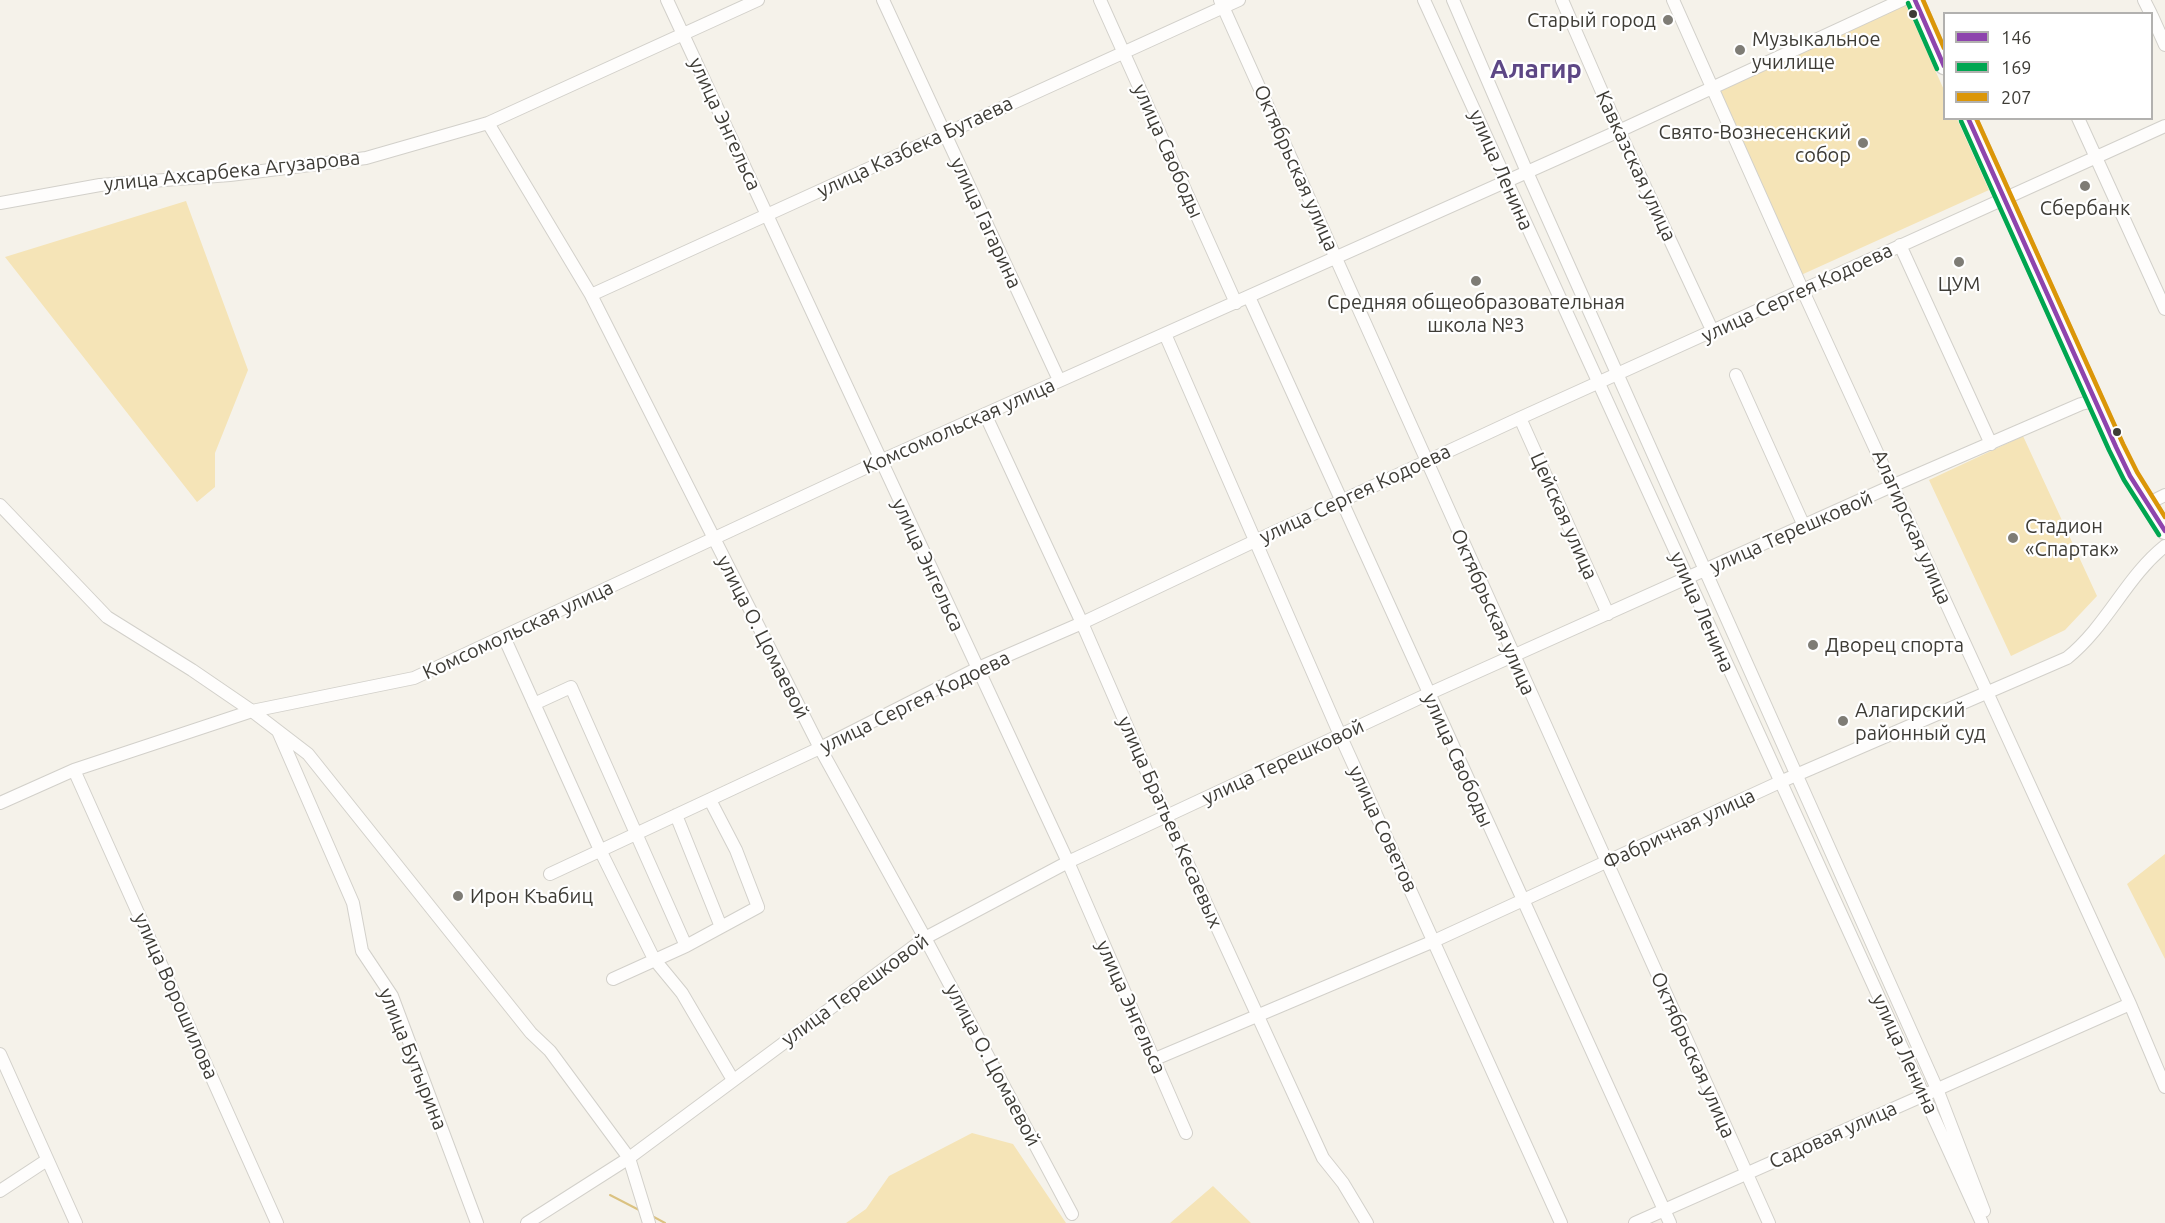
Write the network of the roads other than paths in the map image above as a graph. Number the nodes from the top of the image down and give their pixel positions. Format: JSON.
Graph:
{"nodes":[{"id":1,"x":667,"y":0,"type":"edge"},
{"id":2,"x":758,"y":0,"type":"edge"},
{"id":3,"x":883,"y":0,"type":"edge"},
{"id":4,"x":1100,"y":0,"type":"edge"},
{"id":5,"x":1239,"y":0,"type":"edge"},
{"id":6,"x":1424,"y":0,"type":"edge"},
{"id":7,"x":1453,"y":0,"type":"edge"},
{"id":8,"x":1562,"y":0,"type":"edge"},
{"id":9,"x":1673,"y":0,"type":"edge"},
{"id":10,"x":1902,"y":0,"type":"edge"},
{"id":11,"x":1915,"y":0,"type":"edge"},
{"id":12,"x":1221,"y":4,"type":"edge"},
{"id":13,"x":2153,"y":19,"type":"edge"},
{"id":14,"x":682,"y":33,"type":"junction"},
{"id":15,"x":2165,"y":45,"type":"edge"},
{"id":16,"x":1124,"y":51,"type":"junction"},
{"id":17,"x":1943,"y":64,"type":"edge"},
{"id":18,"x":1712,"y":88,"type":"junction"},
{"id":19,"x":1969,"y":120,"type":"edge"},
{"id":20,"x":2080,"y":120,"type":"edge"},
{"id":21,"x":488,"y":123,"type":"junction"},
{"id":22,"x":2165,"y":126,"type":"edge"},
{"id":23,"x":1619,"y":131,"type":"junction"},
{"id":24,"x":944,"y":133,"type":"junction"},
{"id":25,"x":2096,"y":157,"type":"junction"},
{"id":26,"x":1527,"y":172,"type":"junction"},
{"id":27,"x":1505,"y":181,"type":"junction"},
{"id":28,"x":2004,"y":199,"type":"junction"},
{"id":29,"x":0,"y":203,"type":"edge"},
{"id":30,"x":767,"y":214,"type":"junction"},
{"id":31,"x":1900,"y":245,"type":"junction"},
{"id":32,"x":1336,"y":257,"type":"junction"},
{"id":33,"x":1803,"y":291,"type":"junction"},
{"id":34,"x":591,"y":295,"type":"junction"},
{"id":35,"x":1249,"y":297,"type":"junction"},
{"id":36,"x":1236,"y":303,"type":"junction"},
{"id":37,"x":2165,"y":309,"type":"edge"},
{"id":38,"x":1713,"y":332,"type":"junction"},
{"id":39,"x":1165,"y":334,"type":"junction"},
{"id":40,"x":1618,"y":374,"type":"junction"},
{"id":41,"x":1736,"y":375,"type":"dead end"},
{"id":42,"x":1059,"y":381,"type":"junction"},
{"id":43,"x":1598,"y":382,"type":"junction"},
{"id":44,"x":2094,"y":401,"type":"junction"},
{"id":45,"x":985,"y":414,"type":"junction"},
{"id":46,"x":1520,"y":418,"type":"junction"},
{"id":47,"x":1991,"y":444,"type":"junction"},
{"id":48,"x":880,"y":461,"type":"junction"},
{"id":49,"x":1426,"y":461,"type":"junction"},
{"id":50,"x":1894,"y":485,"type":"junction"},
{"id":51,"x":2165,"y":495,"type":"edge"},
{"id":52,"x":1340,"y":502,"type":"junction"},
{"id":53,"x":2148,"y":504,"type":"junction"},
{"id":54,"x":0,"y":505,"type":"edge"},
{"id":55,"x":2165,"y":512,"type":"edge"},
{"id":56,"x":1804,"y":526,"type":"junction"},
{"id":57,"x":2165,"y":531,"type":"edge"},
{"id":58,"x":712,"y":538,"type":"junction"},
{"id":59,"x":1255,"y":540,"type":"junction"},
{"id":60,"x":2165,"y":546,"type":"edge"},
{"id":61,"x":1705,"y":570,"type":"junction"},
{"id":62,"x":1688,"y":579,"type":"junction"},
{"id":63,"x":1608,"y":614,"type":"junction"},
{"id":64,"x":1082,"y":623,"type":"junction"},
{"id":65,"x":504,"y":637,"type":"junction"},
{"id":66,"x":1513,"y":655,"type":"junction"},
{"id":67,"x":976,"y":669,"type":"junction"},
{"id":68,"x":1988,"y":693,"type":"junction"},
{"id":69,"x":1428,"y":694,"type":"junction"},
{"id":70,"x":534,"y":704,"type":"junction"},
{"id":71,"x":252,"y":711,"type":"junction"},
{"id":72,"x":278,"y":731,"type":"junction"},
{"id":73,"x":1340,"y":735,"type":"junction"},
{"id":74,"x":820,"y":748,"type":"junction"},
{"id":75,"x":74,"y":770,"type":"junction"},
{"id":76,"x":1797,"y":774,"type":"junction"},
{"id":77,"x":1780,"y":782,"type":"junction"},
{"id":78,"x":710,"y":800,"type":"junction"},
{"id":79,"x":0,"y":803,"type":"edge"},
{"id":80,"x":676,"y":815,"type":"junction"},
{"id":81,"x":1166,"y":816,"type":"junction"},
{"id":82,"x":636,"y":834,"type":"junction"},
{"id":83,"x":600,"y":850,"type":"junction"},
{"id":84,"x":1068,"y":862,"type":"junction"},
{"id":85,"x":1606,"y":863,"type":"junction"},
{"id":86,"x":550,"y":874,"type":"dead end"},
{"id":87,"x":1522,"y":901,"type":"junction"},
{"id":88,"x":721,"y":927,"type":"junction"},
{"id":89,"x":925,"y":938,"type":"junction"},
{"id":90,"x":1434,"y":941,"type":"junction"},
{"id":91,"x":686,"y":946,"type":"junction"},
{"id":92,"x":654,"y":959,"type":"junction"},
{"id":93,"x":613,"y":979,"type":"dead end"},
{"id":94,"x":2130,"y":1004,"type":"junction"},
{"id":95,"x":1258,"y":1015,"type":"junction"},
{"id":96,"x":0,"y":1054,"type":"edge"},
{"id":97,"x":1155,"y":1059,"type":"junction"},
{"id":98,"x":733,"y":1080,"type":"junction"},
{"id":99,"x":2165,"y":1087,"type":"edge"},
{"id":100,"x":1937,"y":1089,"type":"junction"},
{"id":101,"x":1924,"y":1095,"type":"junction"},
{"id":102,"x":1186,"y":1133,"type":"dead end"},
{"id":103,"x":629,"y":1158,"type":"junction"},
{"id":104,"x":47,"y":1160,"type":"junction"},
{"id":105,"x":1747,"y":1174,"type":"junction"},
{"id":106,"x":0,"y":1191,"type":"edge"},
{"id":107,"x":1664,"y":1210,"type":"junction"},
{"id":108,"x":1072,"y":1214,"type":"dead end"},
{"id":109,"x":76,"y":1223,"type":"edge"},
{"id":110,"x":277,"y":1223,"type":"edge"},
{"id":111,"x":477,"y":1223,"type":"edge"},
{"id":112,"x":527,"y":1223,"type":"edge"},
{"id":113,"x":649,"y":1223,"type":"edge"},
{"id":114,"x":1367,"y":1223,"type":"edge"},
{"id":115,"x":1561,"y":1223,"type":"edge"},
{"id":116,"x":1635,"y":1223,"type":"edge"},
{"id":117,"x":1670,"y":1223,"type":"edge"},
{"id":118,"x":1768,"y":1223,"type":"edge"},
{"id":119,"x":1982,"y":1223,"type":"edge"},
{"id":120,"x":1989,"y":1223,"type":"edge"}],
"edges":[{"from":1,"to":14,"type":"street","name":"улица Энгельса"},
{"from":2,"to":14,"type":"street","name":"улица Ахсарбека Агузарова"},
{"from":3,"to":24,"type":"street","name":"улица Гагарина"},
{"from":4,"to":16,"type":"street","name":"улица Свободы"},
{"from":5,"to":12,"type":"street","name":"улица Казбека Бутаева"},
{"from":6,"to":27,"type":"street","name":"улица Ленина"},
{"from":7,"to":26,"type":"street","name":"улица Ленина"},
{"from":8,"to":23,"type":"street","name":"Кавказская улица"},
{"from":9,"to":18,"type":"street","name":"Алагирская улица"},
{"from":10,"to":18,"type":"street","name":"Комсомольская улица"},
{"from":11,"to":17,"type":"main road"},
{"from":12,"to":16,"type":"street","name":"улица Казбека Бутаева"},
{"from":12,"to":32,"type":"street","name":"Октябрьская улица"},
{"from":13,"to":15,"type":"street"},
{"from":14,"to":21,"type":"street","name":"улица Ахсарбека Агузарова"},
{"from":14,"to":30,"type":"street","name":"улица Энгельса"},
{"from":16,"to":24,"type":"street","name":"улица Казбека Бутаева"},
{"from":16,"to":36,"type":"street","name":"улица Свободы"},
{"from":18,"to":23,"type":"street","name":"Комсомольская улица"},
{"from":18,"to":33,"type":"street","name":"Алагирская улица"},
{"from":19,"to":28,"type":"main road"},
{"from":20,"to":25,"type":"street"},
{"from":21,"to":29,"type":"street","name":"улица Ахсарбека Агузарова"},
{"from":21,"to":34,"type":"street","name":"улица О. Цомаевой"},
{"from":22,"to":25,"type":"street","name":"улица Сергея Кодоева"},
{"from":23,"to":26,"type":"street","name":"Комсомольская улица"},
{"from":23,"to":38,"type":"street","name":"Кавказская улица"},
{"from":24,"to":30,"type":"street","name":"улица Казбека Бутаева"},
{"from":24,"to":42,"type":"street","name":"улица Гагарина"},
{"from":25,"to":28,"type":"street","name":"улица Сергея Кодоева"},
{"from":25,"to":37,"type":"street"},
{"from":26,"to":27,"type":"street","name":"Комсомольская улица"},
{"from":26,"to":40,"type":"street","name":"улица Ленина"},
{"from":27,"to":32,"type":"street","name":"Комсомольская улица"},
{"from":27,"to":43,"type":"street","name":"улица Ленина"},
{"from":28,"to":31,"type":"street","name":"улица Сергея Кодоева"},
{"from":28,"to":44,"type":"main road"},
{"from":30,"to":34,"type":"street","name":"улица Казбека Бутаева"},
{"from":30,"to":48,"type":"street","name":"улица Энгельса"},
{"from":31,"to":33,"type":"street","name":"улица Сергея Кодоева"},
{"from":31,"to":47,"type":"street"},
{"from":32,"to":35,"type":"street","name":"Комсомольская улица"},
{"from":32,"to":49,"type":"street","name":"Октябрьская улица"},
{"from":33,"to":38,"type":"street","name":"улица Сергея Кодоева"},
{"from":33,"to":50,"type":"street","name":"Алагирская улица"},
{"from":34,"to":58,"type":"street","name":"улица О. Цомаевой"},
{"from":35,"to":36,"type":"street","name":"Комсомольская улица"},
{"from":35,"to":52,"type":"street","name":"улица Свободы"},
{"from":36,"to":39,"type":"street","name":"Комсомольская улица"},
{"from":38,"to":40,"type":"street","name":"улица Сергея Кодоева"},
{"from":39,"to":42,"type":"street","name":"Комсомольская улица"},
{"from":39,"to":59,"type":"street","name":"улица Советов"},
{"from":40,"to":43,"type":"street","name":"улица Сергея Кодоева"},
{"from":40,"to":61,"type":"street","name":"улица Ленина"},
{"from":41,"to":56,"type":"street"},
{"from":42,"to":45,"type":"street","name":"Комсомольская улица"},
{"from":43,"to":46,"type":"street","name":"улица Сергея Кодоева"},
{"from":43,"to":62,"type":"street","name":"улица Ленина"},
{"from":44,"to":47,"type":"street","name":"улица Терешковой"},
{"from":44,"to":53,"type":"main road"},
{"from":45,"to":48,"type":"street","name":"Комсомольская улица"},
{"from":45,"to":64,"type":"street","name":"улица Братьев Кесаевых"},
{"from":46,"to":49,"type":"street","name":"улица Сергея Кодоева"},
{"from":46,"to":63,"type":"street","name":"Цейская улица"},
{"from":47,"to":50,"type":"street","name":"улица Терешковой"},
{"from":48,"to":58,"type":"street","name":"Комсомольская улица"},
{"from":48,"to":67,"type":"street","name":"улица Энгельса"},
{"from":49,"to":52,"type":"street","name":"улица Сергея Кодоева"},
{"from":49,"to":66,"type":"street","name":"Октябрьская улица"},
{"from":50,"to":56,"type":"street","name":"улица Терешковой"},
{"from":50,"to":68,"type":"street","name":"Алагирская улица"},
{"from":51,"to":53,"type":"street"},
{"from":52,"to":59,"type":"street","name":"улица Сергея Кодоева"},
{"from":52,"to":69,"type":"street","name":"улица Свободы"},
{"from":53,"to":55,"type":"street"},
{"from":53,"to":57,"type":"main road"},
{"from":54,"to":71,"type":"street"},
{"from":56,"to":61,"type":"street","name":"улица Терешковой"},
{"from":58,"to":65,"type":"street","name":"Комсомольская улица"},
{"from":58,"to":74,"type":"street","name":"улица О. Цомаевой"},
{"from":59,"to":64,"type":"street","name":"улица Сергея Кодоева"},
{"from":59,"to":73,"type":"street","name":"улица Советов"},
{"from":60,"to":68,"type":"street","name":"Фабричная улица"},
{"from":61,"to":62,"type":"street","name":"улица Терешковой"},
{"from":61,"to":76,"type":"street","name":"улица Ленина"},
{"from":62,"to":63,"type":"street","name":"улица Терешковой"},
{"from":62,"to":77,"type":"street","name":"улица Ленина"},
{"from":63,"to":66,"type":"street","name":"улица Терешковой"},
{"from":64,"to":67,"type":"street","name":"улица Сергея Кодоева"},
{"from":64,"to":81,"type":"street","name":"улица Братьев Кесаевых"},
{"from":65,"to":70,"type":"street"},
{"from":65,"to":71,"type":"street","name":"Комсомольская улица"},
{"from":66,"to":69,"type":"street","name":"улица Терешковой"},
{"from":66,"to":85,"type":"street","name":"Октябрьская улица"},
{"from":67,"to":74,"type":"street","name":"улица Сергея Кодоева"},
{"from":67,"to":84,"type":"street","name":"улица Энгельса"},
{"from":68,"to":76,"type":"street","name":"Фабричная улица"},
{"from":68,"to":94,"type":"street","name":"Алагирская улица"},
{"from":69,"to":73,"type":"street","name":"улица Терешковой"},
{"from":69,"to":87,"type":"street","name":"улица Свободы"},
{"from":70,"to":82,"type":"street"},
{"from":70,"to":83,"type":"street"},
{"from":71,"to":72,"type":"street"},
{"from":71,"to":75,"type":"street","name":"Комсомольская улица"},
{"from":72,"to":103,"type":"street"},
{"from":72,"to":111,"type":"street","name":"улица Бутырина"},
{"from":73,"to":81,"type":"street","name":"улица Терешковой"},
{"from":73,"to":90,"type":"street","name":"улица Советов"},
{"from":74,"to":78,"type":"street","name":"улица Сергея Кодоева"},
{"from":74,"to":89,"type":"street","name":"улица О. Цомаевой"},
{"from":75,"to":79,"type":"street","name":"Комсомольская улица"},
{"from":75,"to":110,"type":"street","name":"улица Ворошилова"},
{"from":76,"to":77,"type":"street","name":"Фабричная улица"},
{"from":76,"to":100,"type":"street","name":"улица Ленина"},
{"from":77,"to":85,"type":"street","name":"Фабричная улица"},
{"from":77,"to":101,"type":"street","name":"улица Ленина"},
{"from":78,"to":80,"type":"street","name":"улица Сергея Кодоева"},
{"from":78,"to":88,"type":"street"},
{"from":80,"to":82,"type":"street","name":"улица Сергея Кодоева"},
{"from":80,"to":88,"type":"street"},
{"from":81,"to":84,"type":"street","name":"улица Терешковой"},
{"from":81,"to":95,"type":"street","name":"улица Братьев Кесаевых"},
{"from":82,"to":83,"type":"street","name":"улица Сергея Кодоева"},
{"from":82,"to":91,"type":"street"},
{"from":83,"to":86,"type":"street","name":"улица Сергея Кодоева"},
{"from":83,"to":92,"type":"street"},
{"from":84,"to":89,"type":"street","name":"улица Терешковой"},
{"from":84,"to":97,"type":"street","name":"улица Энгельса"},
{"from":85,"to":87,"type":"street","name":"Фабричная улица"},
{"from":85,"to":105,"type":"street","name":"Октябрьская улица"},
{"from":87,"to":90,"type":"street","name":"Фабричная улица"},
{"from":87,"to":107,"type":"street","name":"улица Свободы"},
{"from":88,"to":91,"type":"street"},
{"from":89,"to":98,"type":"street","name":"улица Терешковой"},
{"from":89,"to":108,"type":"street","name":"улица О. Цомаевой"},
{"from":90,"to":95,"type":"street","name":"Фабричная улица"},
{"from":90,"to":115,"type":"street","name":"улица Советов"},
{"from":91,"to":92,"type":"street"},
{"from":92,"to":93,"type":"street"},
{"from":92,"to":98,"type":"street"},
{"from":94,"to":99,"type":"street","name":"Алагирская улица"},
{"from":94,"to":100,"type":"street","name":"Садовая улица"},
{"from":95,"to":97,"type":"street","name":"Фабричная улица"},
{"from":95,"to":114,"type":"street","name":"улица Братьев Кесаевых"},
{"from":96,"to":104,"type":"street"},
{"from":97,"to":102,"type":"street","name":"улица Энгельса"},
{"from":98,"to":103,"type":"street","name":"улица Терешковой"},
{"from":100,"to":101,"type":"street","name":"Садовая улица"},
{"from":100,"to":120,"type":"street","name":"улица Ленина"},
{"from":101,"to":105,"type":"street","name":"Садовая улица"},
{"from":101,"to":119,"type":"street","name":"улица Ленина"},
{"from":103,"to":112,"type":"street","name":"улица Терешковой"},
{"from":103,"to":113,"type":"street"},
{"from":104,"to":106,"type":"street"},
{"from":104,"to":109,"type":"street"},
{"from":105,"to":107,"type":"street","name":"Садовая улица"},
{"from":105,"to":118,"type":"street","name":"Октябрьская улица"},
{"from":107,"to":116,"type":"street","name":"Садовая улица"},
{"from":107,"to":117,"type":"street","name":"улица Свободы"}]}
